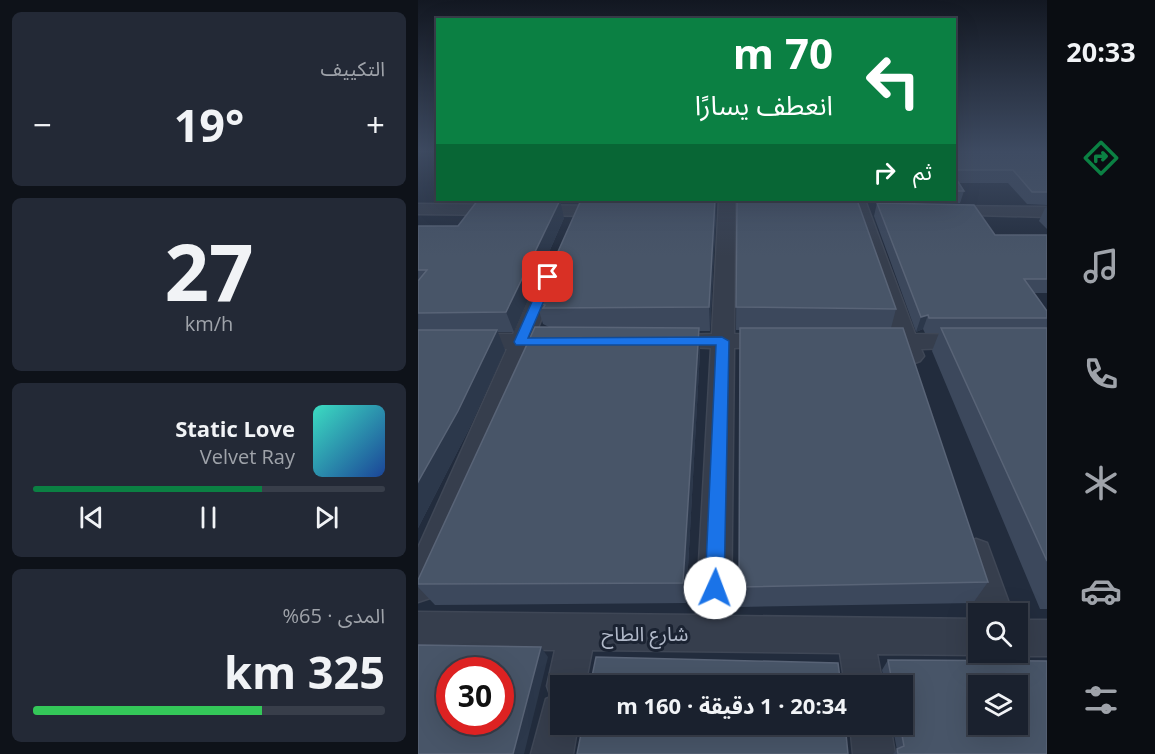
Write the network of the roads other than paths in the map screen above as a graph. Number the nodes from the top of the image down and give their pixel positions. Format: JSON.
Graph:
{"nodes":[{"id":1,"x":441,"y":205,"type":"edge"},
{"id":2,"x":728,"y":205,"type":"edge"},
{"id":3,"x":860,"y":207,"type":"edge"},
{"id":4,"x":418,"y":209,"type":"edge"},
{"id":5,"x":622,"y":210,"type":"edge"},
{"id":6,"x":930,"y":210,"type":"edge"},
{"id":7,"x":1046,"y":212,"type":"edge"},
{"id":8,"x":571,"y":225,"type":"edge"},
{"id":9,"x":418,"y":341,"type":"edge"},
{"id":10,"x":722,"y":341,"type":"junction"},
{"id":11,"x":792,"y":341,"type":"edge"},
{"id":12,"x":849,"y":341,"type":"edge"},
{"id":13,"x":520,"y":342,"type":"junction"},
{"id":14,"x":580,"y":342,"type":"edge"},
{"id":15,"x":651,"y":342,"type":"edge"},
{"id":16,"x":907,"y":342,"type":"junction"},
{"id":17,"x":988,"y":342,"type":"edge"},
{"id":18,"x":918,"y":375,"type":"edge"},
{"id":19,"x":970,"y":534,"type":"edge"},
{"id":20,"x":418,"y":586,"type":"edge"},
{"id":21,"x":992,"y":603,"type":"edge"},
{"id":22,"x":418,"y":630,"type":"edge"},
{"id":23,"x":577,"y":632,"type":"junction"},
{"id":24,"x":714,"y":633,"type":"junction"},
{"id":25,"x":856,"y":635,"type":"junction"},
{"id":26,"x":968,"y":637,"type":"edge"},
{"id":27,"x":568,"y":675,"type":"edge"},
{"id":28,"x":862,"y":675,"type":"edge"},
{"id":29,"x":556,"y":735,"type":"edge"},
{"id":30,"x":871,"y":735,"type":"edge"},
{"id":31,"x":552,"y":754,"type":"edge"},
{"id":32,"x":874,"y":754,"type":"edge"}],
"edges":[{"from":1,"to":4,"type":"street"},
{"from":1,"to":8,"type":"street"},
{"from":2,"to":10,"type":"street"},
{"from":3,"to":16,"type":"street"},
{"from":5,"to":8,"type":"street"},
{"from":6,"to":7,"type":"street"},
{"from":8,"to":13,"type":"street"},
{"from":9,"to":13,"type":"street"},
{"from":10,"to":11,"type":"street"},
{"from":10,"to":15,"type":"street"},
{"from":10,"to":24,"type":"street"},
{"from":12,"to":16,"type":"street"},
{"from":13,"to":14,"type":"street"},
{"from":13,"to":20,"type":"street"},
{"from":16,"to":17,"type":"street"},
{"from":16,"to":18,"type":"street"},
{"from":19,"to":21,"type":"street"},
{"from":22,"to":23,"type":"street","name":"شارع الطاح"},
{"from":23,"to":24,"type":"street","name":"شارع الطاح"},
{"from":23,"to":27,"type":"street"},
{"from":24,"to":25,"type":"street","name":"شارع الطاح"},
{"from":25,"to":26,"type":"street","name":"شارع الطاح"},
{"from":25,"to":28,"type":"street"},
{"from":29,"to":31,"type":"street"},
{"from":30,"to":32,"type":"street"}]}
